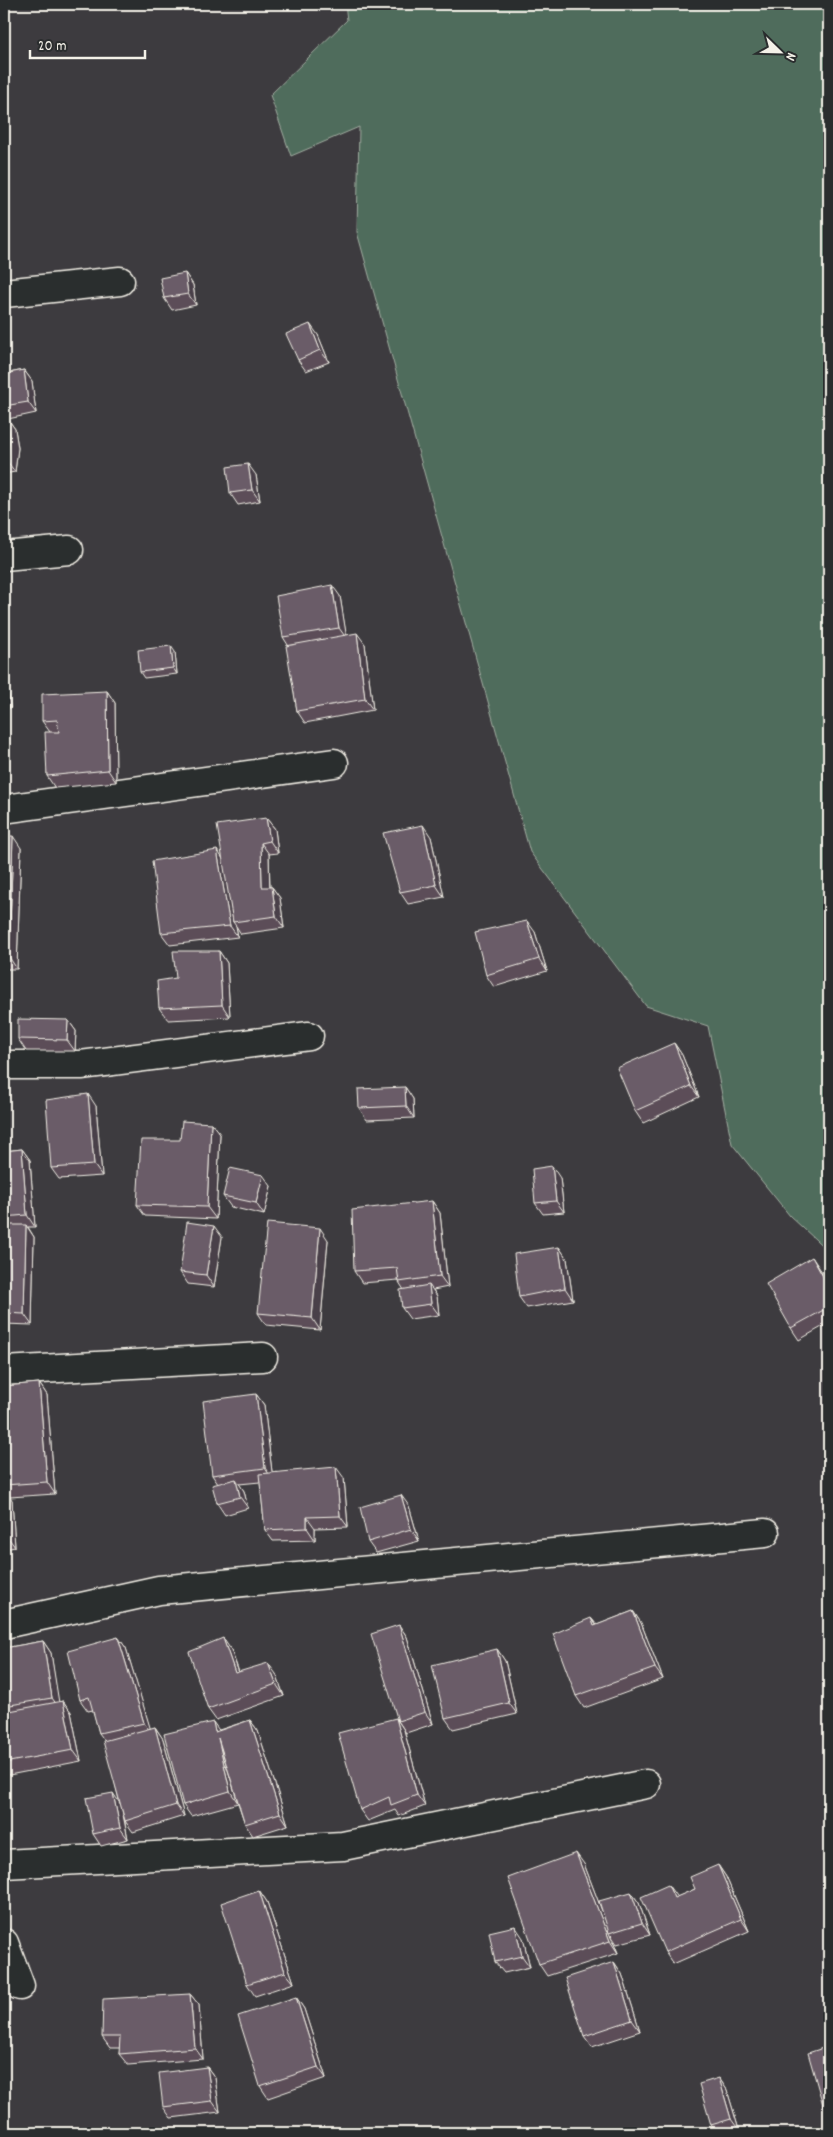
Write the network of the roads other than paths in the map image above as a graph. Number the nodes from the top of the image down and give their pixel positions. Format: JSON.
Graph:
{"nodes":[{"id":1,"x":120,"y":281,"type":"dead end"},
{"id":2,"x":4,"y":292,"type":"edge"},
{"id":3,"x":69,"y":550,"type":"dead end"},
{"id":4,"x":4,"y":556,"type":"edge"},
{"id":5,"x":334,"y":763,"type":"dead end"},
{"id":6,"x":4,"y":808,"type":"edge"},
{"id":7,"x":309,"y":1036,"type":"dead end"},
{"id":8,"x":4,"y":1065,"type":"edge"},
{"id":9,"x":263,"y":1358,"type":"dead end"},
{"id":10,"x":4,"y":1371,"type":"edge"},
{"id":11,"x":765,"y":1533,"type":"dead end"},
{"id":12,"x":4,"y":1624,"type":"edge"},
{"id":13,"x":646,"y":1784,"type":"dead end"},
{"id":14,"x":4,"y":1864,"type":"edge"},
{"id":15,"x":4,"y":1943,"type":"edge"},
{"id":16,"x":20,"y":1986,"type":"dead end"}],
"edges":[{"from":1,"to":2,"type":"street"},
{"from":3,"to":4,"type":"street"},
{"from":5,"to":6,"type":"street"},
{"from":7,"to":8,"type":"street"},
{"from":9,"to":10,"type":"street"},
{"from":11,"to":12,"type":"street"},
{"from":13,"to":14,"type":"street"},
{"from":15,"to":16,"type":"street"}]}
